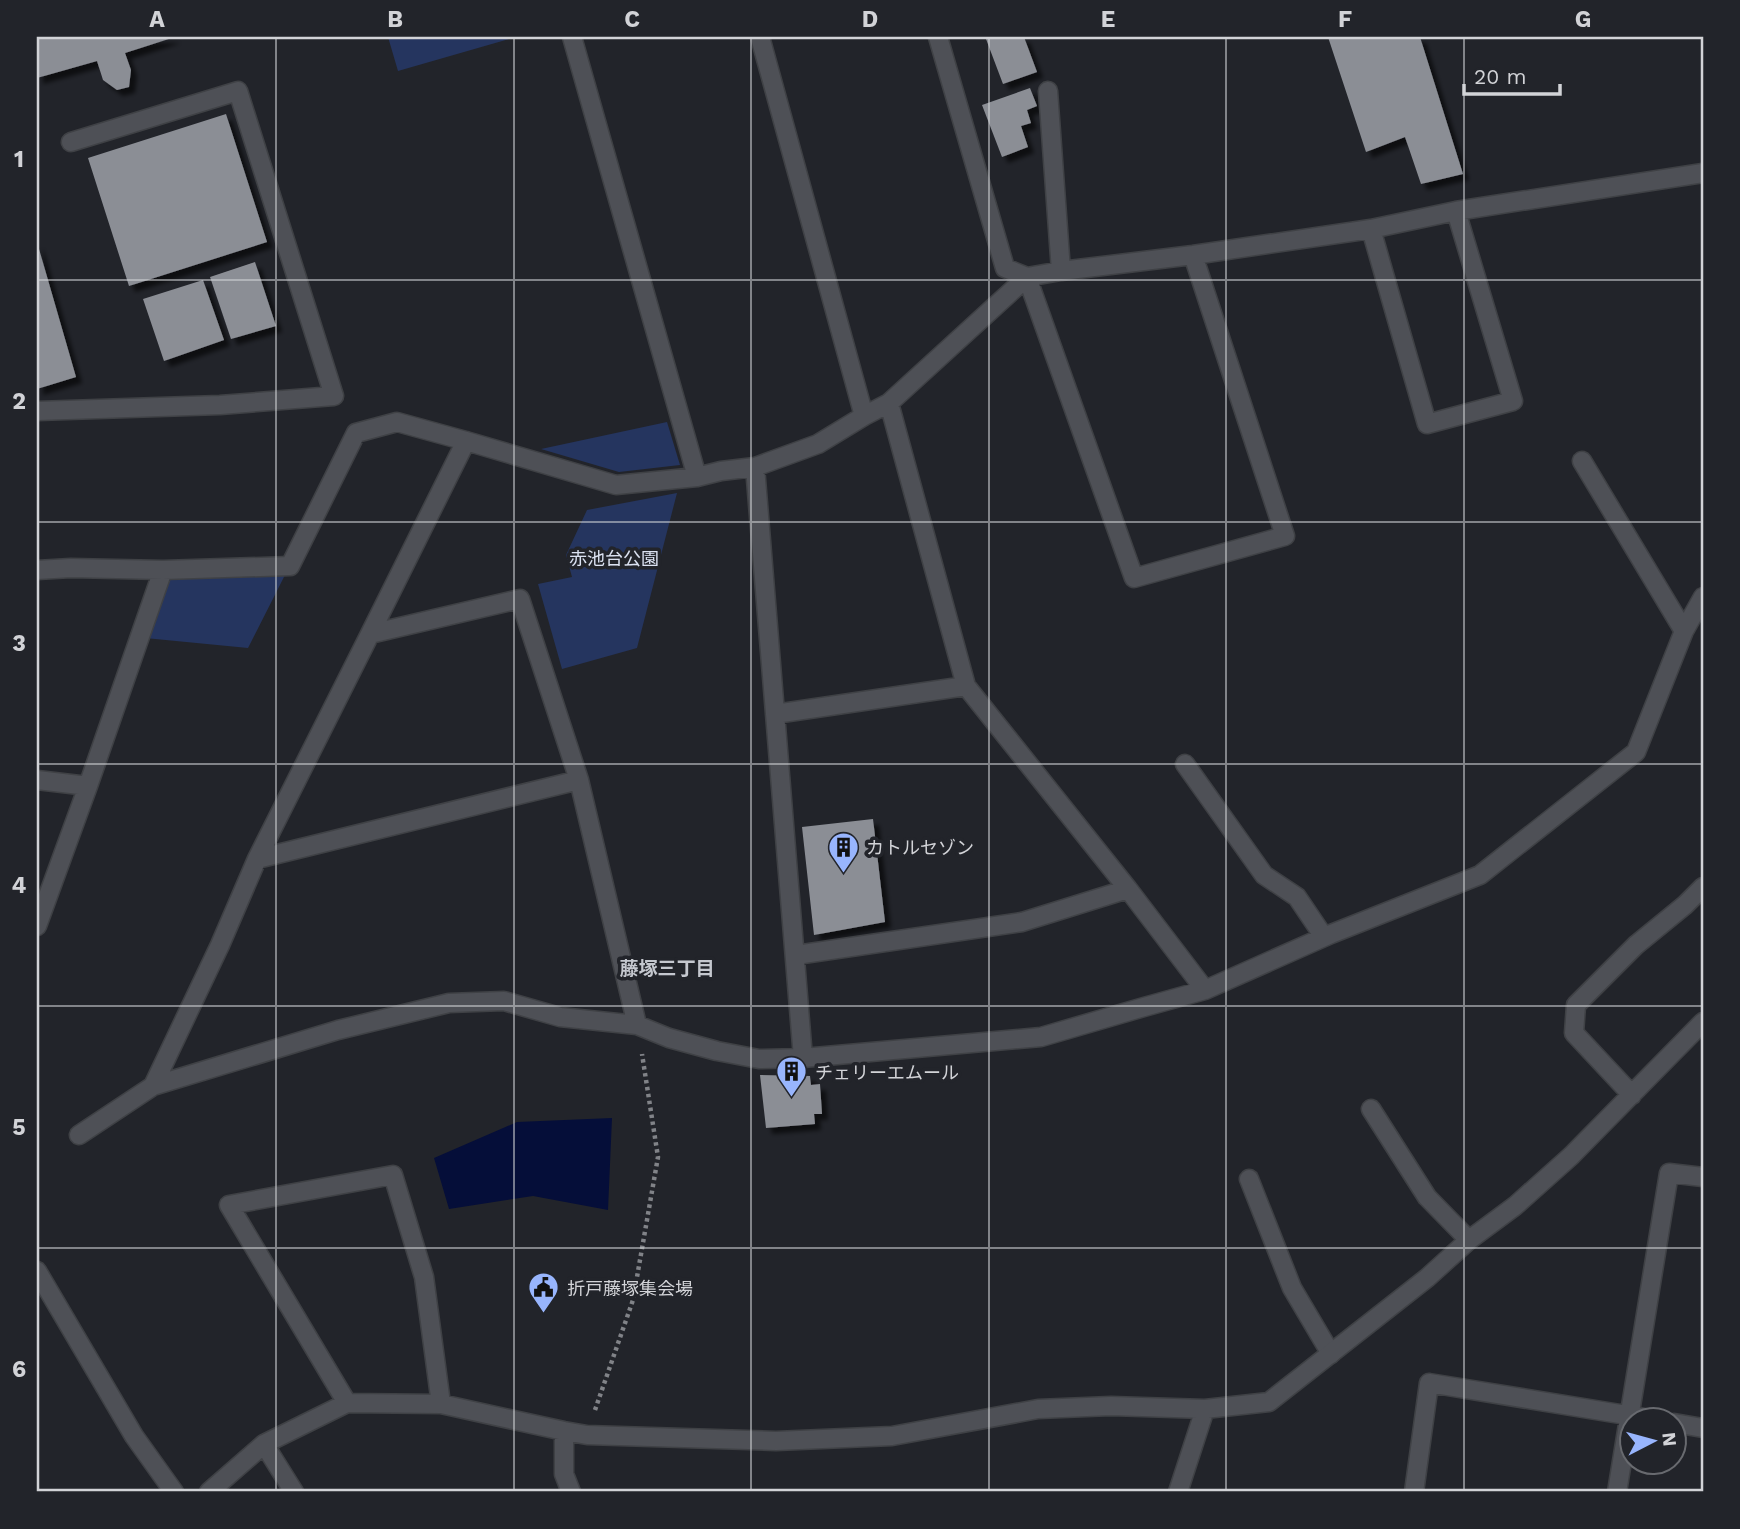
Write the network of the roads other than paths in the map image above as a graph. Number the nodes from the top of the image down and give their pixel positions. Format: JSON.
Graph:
{"nodes":[{"id":1,"x":572,"y":37,"type":"edge"},
{"id":2,"x":760,"y":37,"type":"edge"},
{"id":3,"x":938,"y":37,"type":"edge"},
{"id":4,"x":1048,"y":91,"type":"dead end"},
{"id":5,"x":71,"y":142,"type":"dead end"},
{"id":6,"x":1703,"y":173,"type":"edge"},
{"id":7,"x":1457,"y":211,"type":"junction"},
{"id":8,"x":1371,"y":229,"type":"junction"},
{"id":9,"x":1194,"y":255,"type":"junction"},
{"id":10,"x":1061,"y":271,"type":"junction"},
{"id":11,"x":1027,"y":277,"type":"junction"},
{"id":12,"x":890,"y":403,"type":"junction"},
{"id":13,"x":37,"y":411,"type":"edge"},
{"id":14,"x":864,"y":416,"type":"junction"},
{"id":15,"x":466,"y":440,"type":"junction"},
{"id":16,"x":1582,"y":461,"type":"dead end"},
{"id":17,"x":755,"y":467,"type":"junction"},
{"id":18,"x":697,"y":477,"type":"junction"},
{"id":19,"x":37,"y":570,"type":"edge"},
{"id":20,"x":163,"y":570,"type":"junction"},
{"id":21,"x":1703,"y":597,"type":"edge"},
{"id":22,"x":1684,"y":631,"type":"junction"},
{"id":23,"x":370,"y":634,"type":"junction"},
{"id":24,"x":966,"y":686,"type":"junction"},
{"id":25,"x":775,"y":714,"type":"junction"},
{"id":26,"x":1185,"y":764,"type":"dead end"},
{"id":27,"x":37,"y":780,"type":"edge"},
{"id":28,"x":579,"y":780,"type":"junction"},
{"id":29,"x":88,"y":786,"type":"junction"},
{"id":30,"x":257,"y":859,"type":"junction"},
{"id":31,"x":1703,"y":887,"type":"edge"},
{"id":32,"x":1128,"y":889,"type":"junction"},
{"id":33,"x":37,"y":926,"type":"edge"},
{"id":34,"x":1324,"y":937,"type":"junction"},
{"id":35,"x":796,"y":955,"type":"junction"},
{"id":36,"x":1205,"y":990,"type":"junction"},
{"id":37,"x":1703,"y":1022,"type":"edge"},
{"id":38,"x":637,"y":1026,"type":"junction"},
{"id":39,"x":803,"y":1058,"type":"junction"},
{"id":40,"x":153,"y":1086,"type":"junction"},
{"id":41,"x":1632,"y":1095,"type":"junction"},
{"id":42,"x":1371,"y":1110,"type":"dead end"},
{"id":43,"x":79,"y":1135,"type":"dead end"},
{"id":44,"x":1703,"y":1177,"type":"edge"},
{"id":45,"x":1249,"y":1179,"type":"dead end"},
{"id":46,"x":1469,"y":1240,"type":"junction"},
{"id":47,"x":37,"y":1270,"type":"edge"},
{"id":48,"x":1331,"y":1354,"type":"junction"},
{"id":49,"x":347,"y":1403,"type":"junction"},
{"id":50,"x":441,"y":1404,"type":"junction"},
{"id":51,"x":1631,"y":1406,"type":"edge"},
{"id":52,"x":1205,"y":1409,"type":"junction"},
{"id":53,"x":1618,"y":1414,"type":"edge"},
{"id":54,"x":564,"y":1432,"type":"junction"},
{"id":55,"x":264,"y":1444,"type":"junction"},
{"id":56,"x":174,"y":1492,"type":"edge"},
{"id":57,"x":209,"y":1492,"type":"edge"},
{"id":58,"x":294,"y":1492,"type":"edge"},
{"id":59,"x":570,"y":1492,"type":"edge"},
{"id":60,"x":1178,"y":1492,"type":"edge"},
{"id":61,"x":1415,"y":1492,"type":"edge"}],
"edges":[{"from":1,"to":18,"type":"street"},
{"from":2,"to":14,"type":"street"},
{"from":3,"to":11,"type":"street"},
{"from":4,"to":10,"type":"street"},
{"from":5,"to":13,"type":"street"},
{"from":6,"to":7,"type":"street"},
{"from":7,"to":8,"type":"street"},
{"from":7,"to":8,"type":"street"},
{"from":8,"to":9,"type":"street"},
{"from":9,"to":10,"type":"street"},
{"from":9,"to":11,"type":"street"},
{"from":10,"to":11,"type":"street"},
{"from":11,"to":12,"type":"street"},
{"from":12,"to":14,"type":"street"},
{"from":12,"to":24,"type":"street"},
{"from":14,"to":17,"type":"street"},
{"from":15,"to":18,"type":"street"},
{"from":15,"to":20,"type":"street"},
{"from":15,"to":23,"type":"street"},
{"from":16,"to":22,"type":"street"},
{"from":17,"to":18,"type":"street"},
{"from":17,"to":25,"type":"street"},
{"from":19,"to":20,"type":"street"},
{"from":20,"to":29,"type":"street"},
{"from":21,"to":22,"type":"street"},
{"from":22,"to":34,"type":"street"},
{"from":23,"to":28,"type":"street"},
{"from":23,"to":30,"type":"street"},
{"from":24,"to":25,"type":"street"},
{"from":24,"to":32,"type":"street"},
{"from":25,"to":35,"type":"street"},
{"from":26,"to":34,"type":"street"},
{"from":27,"to":29,"type":"street"},
{"from":28,"to":30,"type":"street"},
{"from":28,"to":38,"type":"street"},
{"from":29,"to":33,"type":"street"},
{"from":30,"to":40,"type":"street"},
{"from":31,"to":41,"type":"street"},
{"from":32,"to":35,"type":"street"},
{"from":32,"to":36,"type":"street"},
{"from":34,"to":36,"type":"street"},
{"from":35,"to":39,"type":"street"},
{"from":36,"to":39,"type":"street"},
{"from":37,"to":41,"type":"street"},
{"from":38,"to":39,"type":"street"},
{"from":38,"to":40,"type":"street"},
{"from":40,"to":43,"type":"street"},
{"from":41,"to":46,"type":"street"},
{"from":42,"to":46,"type":"street"},
{"from":44,"to":51,"type":"street"},
{"from":45,"to":48,"type":"street"},
{"from":46,"to":48,"type":"street"},
{"from":47,"to":56,"type":"street"},
{"from":48,"to":52,"type":"street"},
{"from":49,"to":50,"type":"street"},
{"from":49,"to":50,"type":"street"},
{"from":49,"to":55,"type":"street"},
{"from":50,"to":54,"type":"street"},
{"from":52,"to":54,"type":"street"},
{"from":52,"to":60,"type":"street"},
{"from":53,"to":61,"type":"street"},
{"from":54,"to":59,"type":"street"},
{"from":55,"to":57,"type":"street"},
{"from":55,"to":58,"type":"street"}]}
